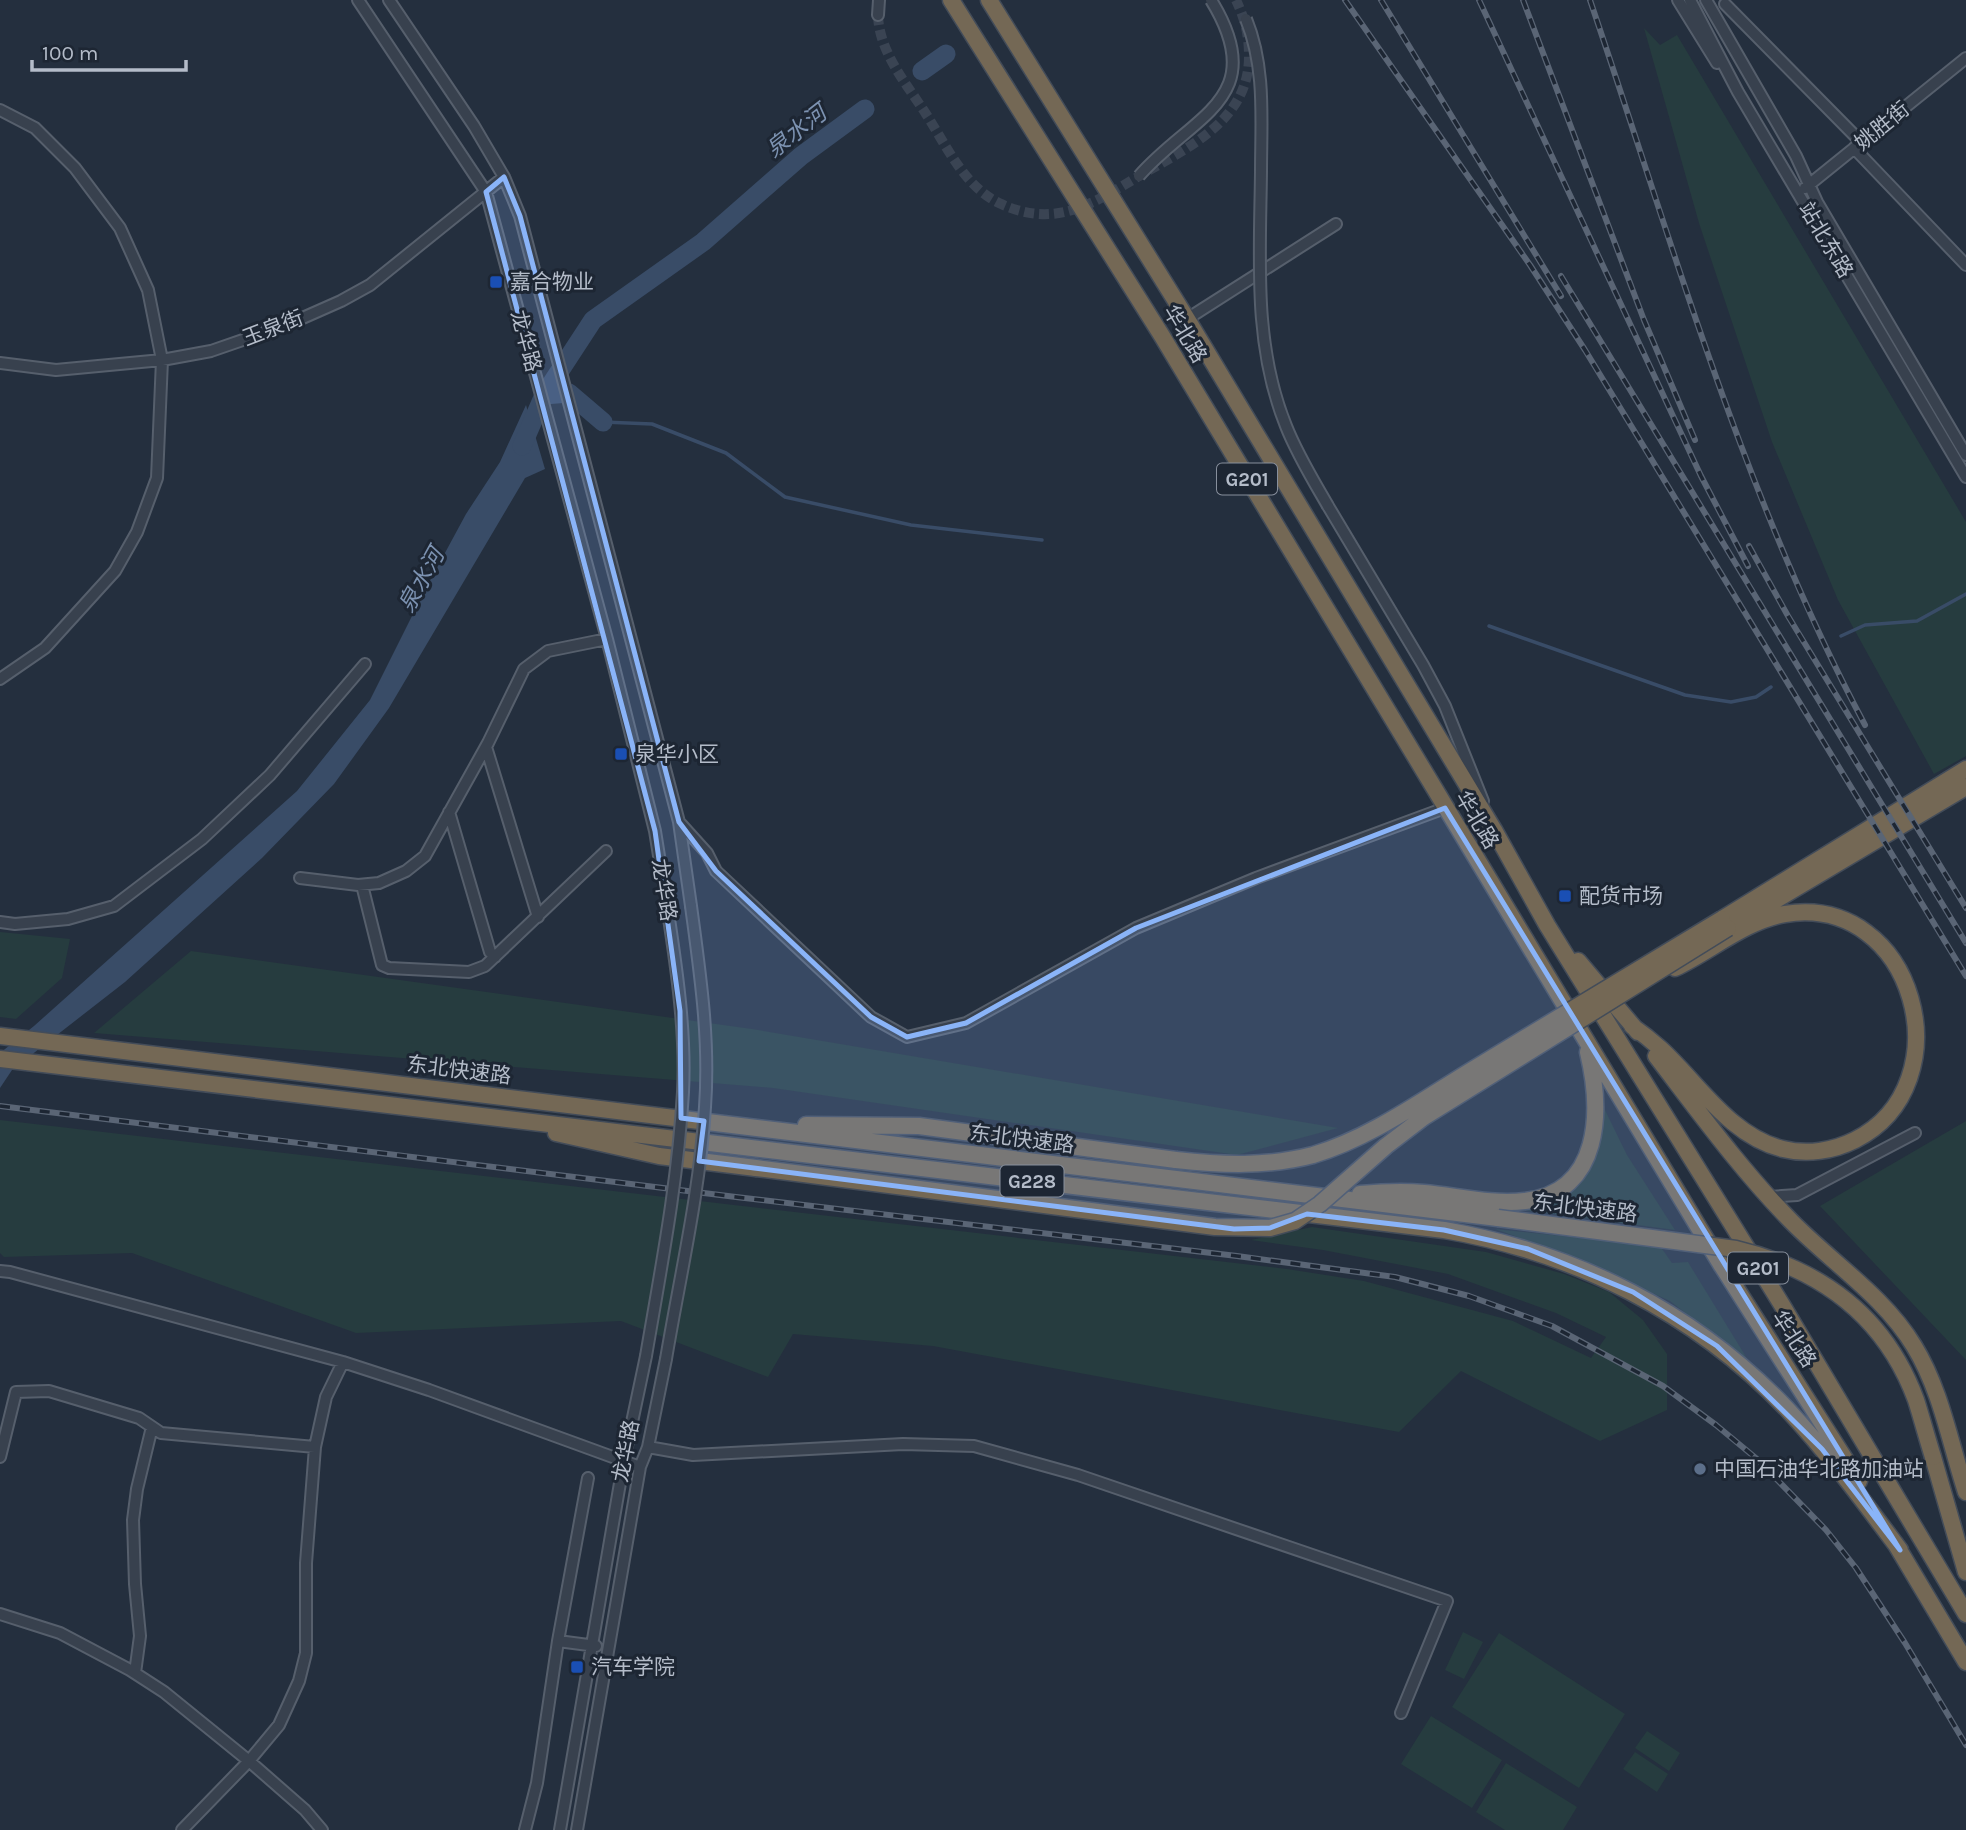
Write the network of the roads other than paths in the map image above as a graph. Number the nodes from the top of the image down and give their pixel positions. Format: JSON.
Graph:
{"nodes":[{"id":1,"x":358,"y":0,"type":"edge"},
{"id":2,"x":389,"y":0,"type":"edge"},
{"id":3,"x":879,"y":0,"type":"edge"},
{"id":4,"x":951,"y":0,"type":"edge"},
{"id":5,"x":989,"y":0,"type":"edge"},
{"id":6,"x":1211,"y":0,"type":"edge"},
{"id":7,"x":1678,"y":0,"type":"edge"},
{"id":8,"x":1690,"y":0,"type":"edge"},
{"id":9,"x":1706,"y":0,"type":"edge"},
{"id":10,"x":1725,"y":4,"type":"dead end"},
{"id":11,"x":878,"y":15,"type":"tunnel mouth"},
{"id":12,"x":1246,"y":19,"type":"dead end"},
{"id":13,"x":1966,"y":58,"type":"edge"},
{"id":14,"x":1738,"y":92,"type":"junction"},
{"id":15,"x":0,"y":110,"type":"edge"},
{"id":16,"x":1858,"y":145,"type":"junction"},
{"id":17,"x":1139,"y":176,"type":"dead end"},
{"id":18,"x":504,"y":177,"type":"junction"},
{"id":19,"x":1809,"y":185,"type":"junction"},
{"id":20,"x":486,"y":192,"type":"junction"},
{"id":21,"x":1798,"y":194,"type":"junction"},
{"id":22,"x":1336,"y":224,"type":"dead end"},
{"id":23,"x":1966,"y":265,"type":"edge"},
{"id":24,"x":1187,"y":319,"type":"junction"},
{"id":25,"x":162,"y":360,"type":"junction"},
{"id":26,"x":0,"y":363,"type":"edge"},
{"id":27,"x":1966,"y":454,"type":"edge"},
{"id":28,"x":1966,"y":476,"type":"edge"},
{"id":29,"x":607,"y":639,"type":"junction"},
{"id":30,"x":365,"y":664,"type":"dead end"},
{"id":31,"x":0,"y":679,"type":"edge"},
{"id":32,"x":486,"y":747,"type":"junction"},
{"id":33,"x":1966,"y":769,"type":"edge"},
{"id":34,"x":1965,"y":788,"type":"edge"},
{"id":35,"x":1445,"y":808,"type":"junction"},
{"id":36,"x":449,"y":813,"type":"junction"},
{"id":37,"x":679,"y":822,"type":"junction"},
{"id":38,"x":1494,"y":830,"type":"junction"},
{"id":39,"x":607,"y":851,"type":"dead end"},
{"id":40,"x":300,"y":878,"type":"dead end"},
{"id":41,"x":362,"y":885,"type":"junction"},
{"id":42,"x":538,"y":917,"type":"junction"},
{"id":43,"x":0,"y":922,"type":"edge"},
{"id":44,"x":1547,"y":925,"type":"junction"},
{"id":45,"x":1728,"y":928,"type":"junction"},
{"id":46,"x":495,"y":957,"type":"junction"},
{"id":47,"x":1632,"y":1026,"type":"junction"},
{"id":48,"x":1578,"y":1027,"type":"junction"},
{"id":49,"x":0,"y":1036,"type":"edge"},
{"id":50,"x":0,"y":1059,"type":"edge"},
{"id":51,"x":499,"y":1118,"type":"junction"},
{"id":52,"x":748,"y":1126,"type":"junction"},
{"id":53,"x":1915,"y":1133,"type":"dead end"},
{"id":54,"x":1329,"y":1197,"type":"junction"},
{"id":55,"x":1769,"y":1197,"type":"junction"},
{"id":56,"x":0,"y":1271,"type":"edge"},
{"id":57,"x":343,"y":1362,"type":"junction"},
{"id":58,"x":152,"y":1427,"type":"junction"},
{"id":59,"x":315,"y":1447,"type":"junction"},
{"id":60,"x":648,"y":1447,"type":"junction"},
{"id":61,"x":1933,"y":1457,"type":"junction"},
{"id":62,"x":0,"y":1458,"type":"edge"},
{"id":63,"x":624,"y":1460,"type":"junction"},
{"id":64,"x":640,"y":1466,"type":"junction"},
{"id":65,"x":587,"y":1478,"type":"dead end"},
{"id":66,"x":1966,"y":1492,"type":"edge"},
{"id":67,"x":1966,"y":1539,"type":"edge"},
{"id":68,"x":1900,"y":1550,"type":"junction"},
{"id":69,"x":1966,"y":1572,"type":"edge"},
{"id":70,"x":0,"y":1614,"type":"edge"},
{"id":71,"x":1966,"y":1614,"type":"edge"},
{"id":72,"x":558,"y":1641,"type":"junction"},
{"id":73,"x":592,"y":1644,"type":"junction"},
{"id":74,"x":608,"y":1651,"type":"junction"},
{"id":75,"x":1966,"y":1662,"type":"edge"},
{"id":76,"x":135,"y":1673,"type":"junction"},
{"id":77,"x":1401,"y":1713,"type":"dead end"},
{"id":78,"x":249,"y":1761,"type":"junction"},
{"id":79,"x":182,"y":1830,"type":"edge"},
{"id":80,"x":322,"y":1830,"type":"edge"},
{"id":81,"x":525,"y":1830,"type":"edge"},
{"id":82,"x":560,"y":1830,"type":"edge"},
{"id":83,"x":577,"y":1830,"type":"edge"}],
"edges":[{"from":1,"to":20,"type":"street","name":"龙华路"},
{"from":2,"to":18,"type":"street","name":"龙华路"},
{"from":3,"to":11,"type":"street"},
{"from":4,"to":35,"type":"highway","name":"华北路","number":"G201"},
{"from":5,"to":24,"type":"highway","name":"华北路","number":"G201"},
{"from":6,"to":17,"type":"street","bridge":true},
{"from":7,"to":14,"type":"street"},
{"from":8,"to":14,"type":"street","name":"站北东路"},
{"from":9,"to":19,"type":"street","name":"站北东路"},
{"from":10,"to":16,"type":"street"},
{"from":12,"to":38,"type":"street","bridge":true},
{"from":13,"to":16,"type":"street","name":"姚胜街"},
{"from":14,"to":21,"type":"street","name":"站北东路"},
{"from":15,"to":25,"type":"street"},
{"from":16,"to":19,"type":"street","name":"姚胜街"},
{"from":16,"to":23,"type":"street"},
{"from":18,"to":20,"type":"street","name":"玉泉街"},
{"from":18,"to":37,"type":"street","name":"龙华路"},
{"from":19,"to":21,"type":"street","name":"姚胜街"},
{"from":19,"to":27,"type":"street","name":"站北东路"},
{"from":20,"to":25,"type":"street","name":"玉泉街"},
{"from":20,"to":29,"type":"street","name":"龙华路"},
{"from":21,"to":28,"type":"street","name":"站北东路"},
{"from":22,"to":24,"type":"street"},
{"from":24,"to":38,"type":"highway","name":"华北路","number":"G201"},
{"from":25,"to":26,"type":"street","name":"玉泉街"},
{"from":25,"to":31,"type":"street"},
{"from":29,"to":32,"type":"street"},
{"from":29,"to":63,"type":"street","name":"龙华路","bridge":true},
{"from":30,"to":43,"type":"street"},
{"from":32,"to":36,"type":"street"},
{"from":32,"to":42,"type":"street"},
{"from":33,"to":45,"type":"highway"},
{"from":34,"to":45,"type":"highway"},
{"from":35,"to":37,"type":"street"},
{"from":35,"to":48,"type":"highway","name":"华北路","number":"G201"},
{"from":36,"to":41,"type":"street"},
{"from":36,"to":46,"type":"street"},
{"from":37,"to":60,"type":"street","name":"龙华路","bridge":true},
{"from":38,"to":44,"type":"highway","name":"华北路","number":"G201"},
{"from":39,"to":42,"type":"street"},
{"from":40,"to":41,"type":"street"},
{"from":41,"to":46,"type":"street"},
{"from":42,"to":46,"type":"street"},
{"from":44,"to":47,"type":"highway"},
{"from":44,"to":71,"type":"highway","name":"华北路","number":"G201"},
{"from":45,"to":47,"type":"highway"},
{"from":45,"to":51,"type":"highway","bridge":true},
{"from":45,"to":52,"type":"highway","bridge":true},
{"from":47,"to":55,"type":"highway"},
{"from":48,"to":54,"type":"highway"},
{"from":48,"to":68,"type":"highway","name":"华北路","number":"G201"},
{"from":49,"to":52,"type":"highway","name":"东北快速路","number":"G228"},
{"from":50,"to":51,"type":"highway","name":"东北快速路","number":"G228"},
{"from":51,"to":68,"type":"highway","name":"东北快速路","number":"G228"},
{"from":52,"to":54,"type":"highway","name":"东北快速路","number":"G228"},
{"from":53,"to":55,"type":"street"},
{"from":54,"to":61,"type":"highway","name":"东北快速路","number":"G228","bridge":true},
{"from":55,"to":66,"type":"highway"},
{"from":56,"to":57,"type":"street"},
{"from":57,"to":59,"type":"street"},
{"from":57,"to":63,"type":"street"},
{"from":58,"to":59,"type":"street"},
{"from":58,"to":62,"type":"street"},
{"from":58,"to":76,"type":"street"},
{"from":59,"to":78,"type":"street"},
{"from":60,"to":64,"type":"street","name":"龙华路"},
{"from":60,"to":77,"type":"street"},
{"from":61,"to":67,"type":"highway","number":"G228"},
{"from":61,"to":69,"type":"highway"},
{"from":63,"to":64,"type":"street"},
{"from":63,"to":73,"type":"street","name":"龙华路"},
{"from":64,"to":74,"type":"street","name":"龙华路"},
{"from":65,"to":72,"type":"street"},
{"from":68,"to":75,"type":"highway","name":"华北路","number":"G201"},
{"from":70,"to":76,"type":"street"},
{"from":72,"to":73,"type":"street"},
{"from":72,"to":81,"type":"street"},
{"from":73,"to":74,"type":"street"},
{"from":73,"to":82,"type":"street","name":"龙华路"},
{"from":74,"to":83,"type":"street","name":"龙华路"},
{"from":76,"to":78,"type":"street"},
{"from":78,"to":79,"type":"street"},
{"from":78,"to":80,"type":"street"}]}
